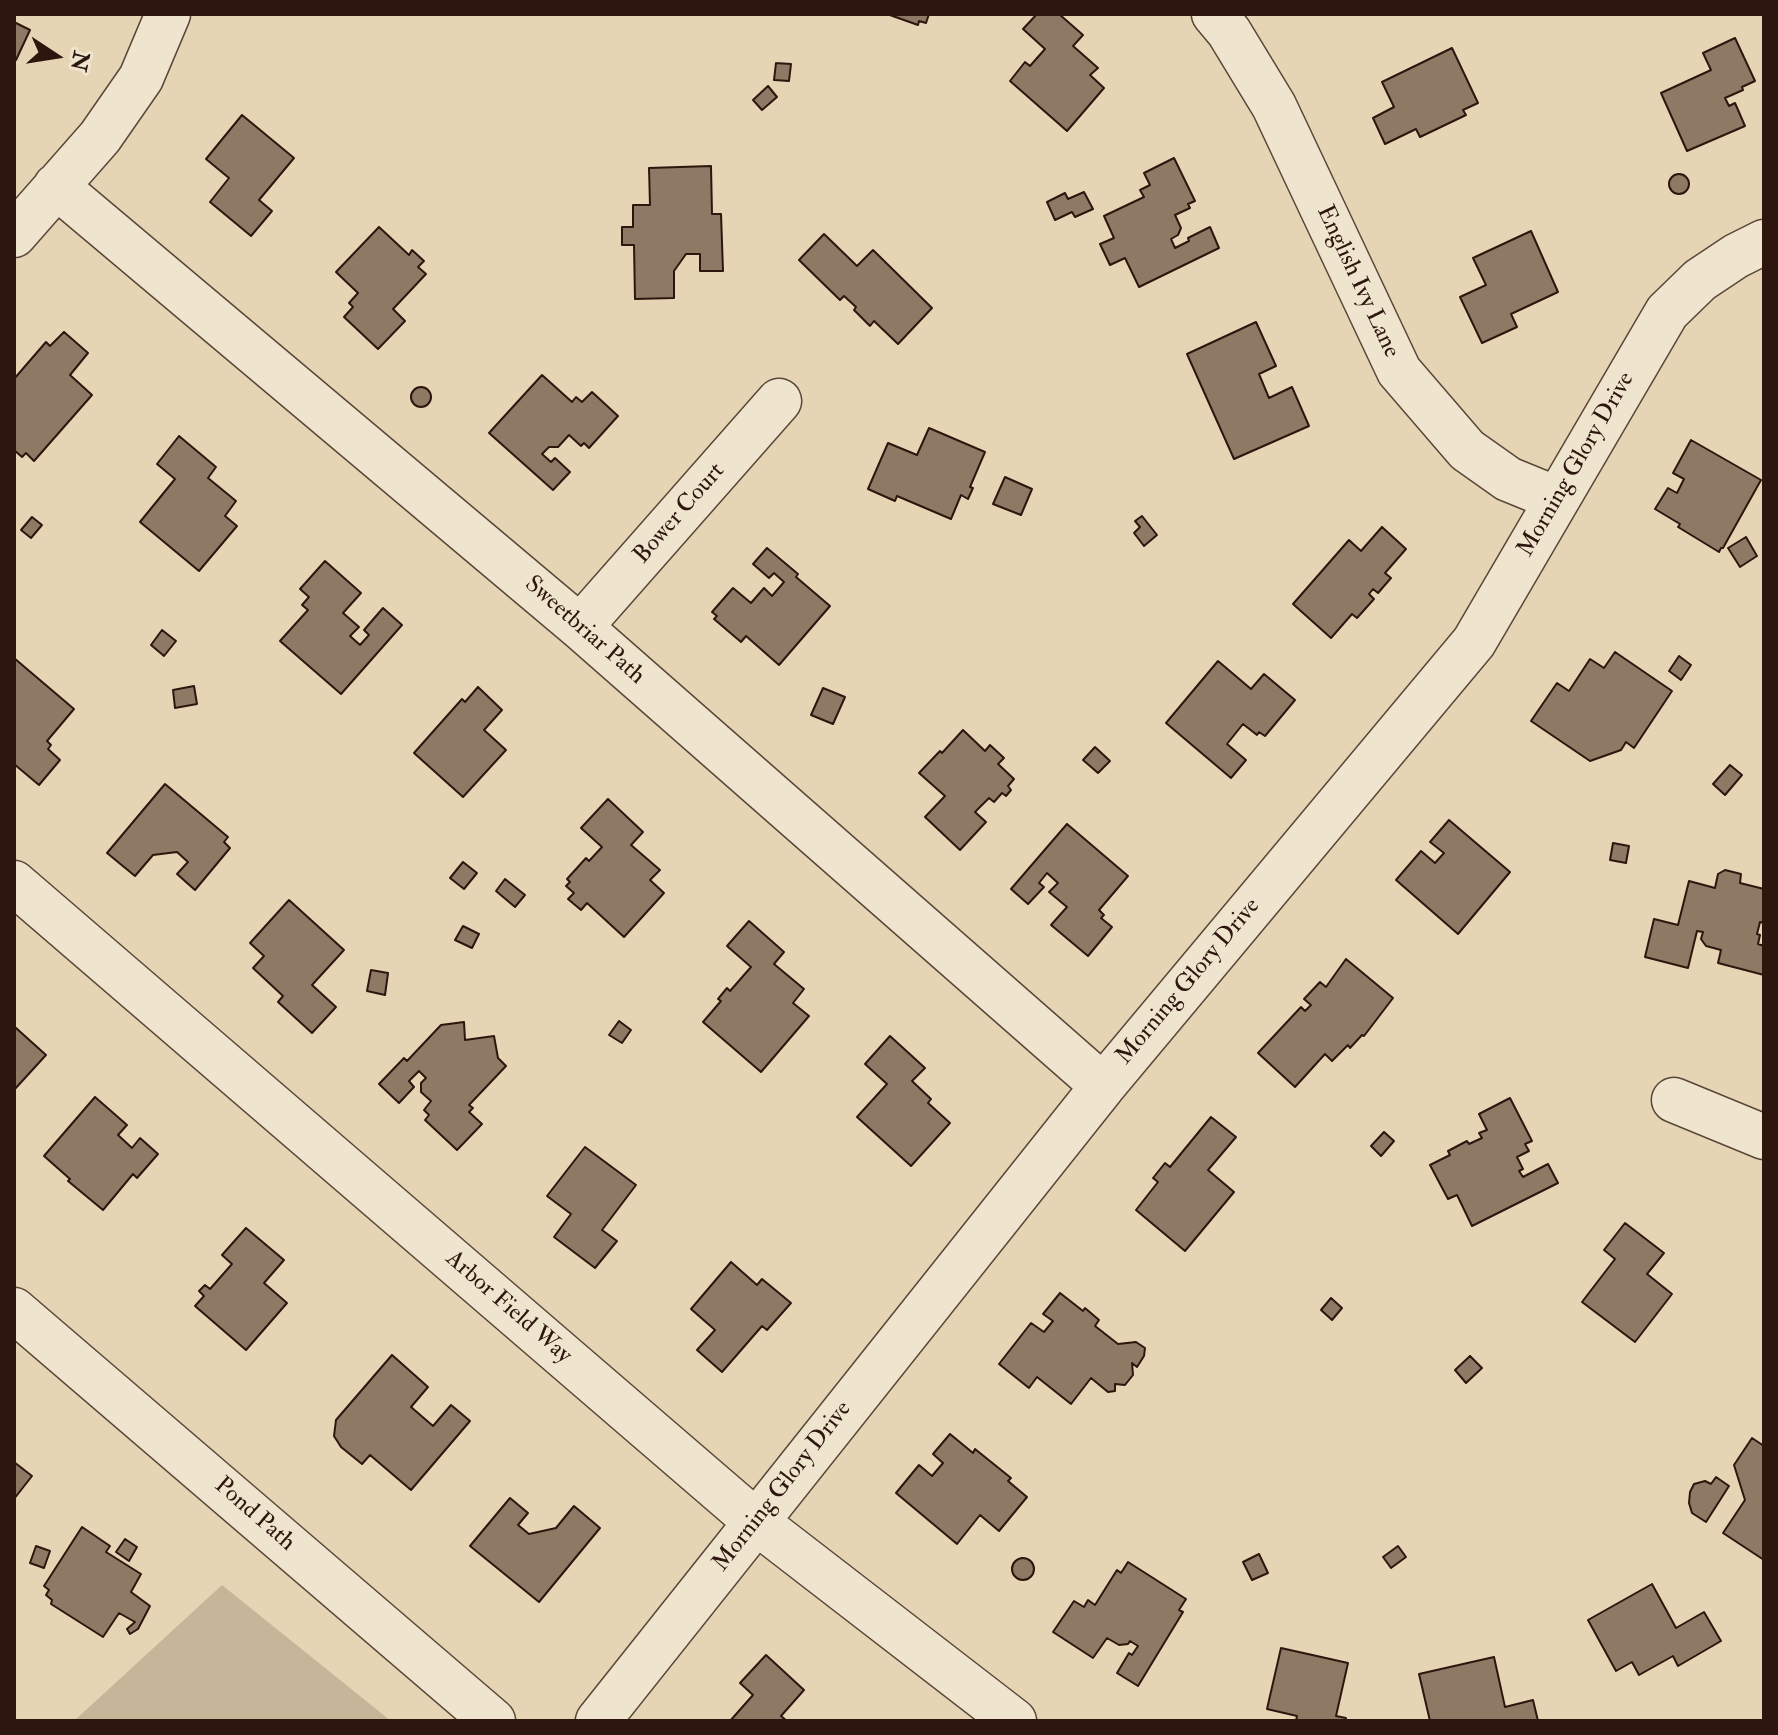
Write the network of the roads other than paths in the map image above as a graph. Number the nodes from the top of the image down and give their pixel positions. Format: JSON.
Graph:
{"nodes":[{"id":1,"x":168,"y":14,"type":"edge"},
{"id":2,"x":1214,"y":14,"type":"edge"},
{"id":3,"x":56,"y":186,"type":"junction"},
{"id":4,"x":14,"y":235,"type":"edge"},
{"id":5,"x":1764,"y":242,"type":"edge"},
{"id":6,"x":779,"y":401,"type":"dead end"},
{"id":7,"x":1557,"y":499,"type":"junction"},
{"id":8,"x":580,"y":627,"type":"junction"},
{"id":9,"x":14,"y":883,"type":"edge"},
{"id":10,"x":1103,"y":1086,"type":"junction"},
{"id":11,"x":1674,"y":1100,"type":"dead end"},
{"id":12,"x":1764,"y":1137,"type":"edge"},
{"id":13,"x":14,"y":1310,"type":"edge"},
{"id":14,"x":755,"y":1521,"type":"junction"},
{"id":15,"x":493,"y":1721,"type":"edge"},
{"id":16,"x":598,"y":1721,"type":"edge"},
{"id":17,"x":1014,"y":1721,"type":"edge"}],
"edges":[{"from":1,"to":3,"type":"street"},
{"from":2,"to":7,"type":"street","name":"English Ivy Lane"},
{"from":3,"to":4,"type":"street"},
{"from":3,"to":8,"type":"street","name":"Sweetbriar Path"},
{"from":5,"to":7,"type":"street","name":"Morning Glory Drive"},
{"from":6,"to":8,"type":"street","name":"Bower Court"},
{"from":7,"to":10,"type":"street","name":"Morning Glory Drive"},
{"from":8,"to":10,"type":"street","name":"Sweetbriar Path"},
{"from":9,"to":14,"type":"street","name":"Arbor Field Way"},
{"from":10,"to":14,"type":"street","name":"Morning Glory Drive"},
{"from":11,"to":12,"type":"street"},
{"from":13,"to":15,"type":"street","name":"Pond Path"},
{"from":14,"to":16,"type":"street","name":"Morning Glory Drive"},
{"from":14,"to":17,"type":"street","name":"Arbor Field Way"}]}
